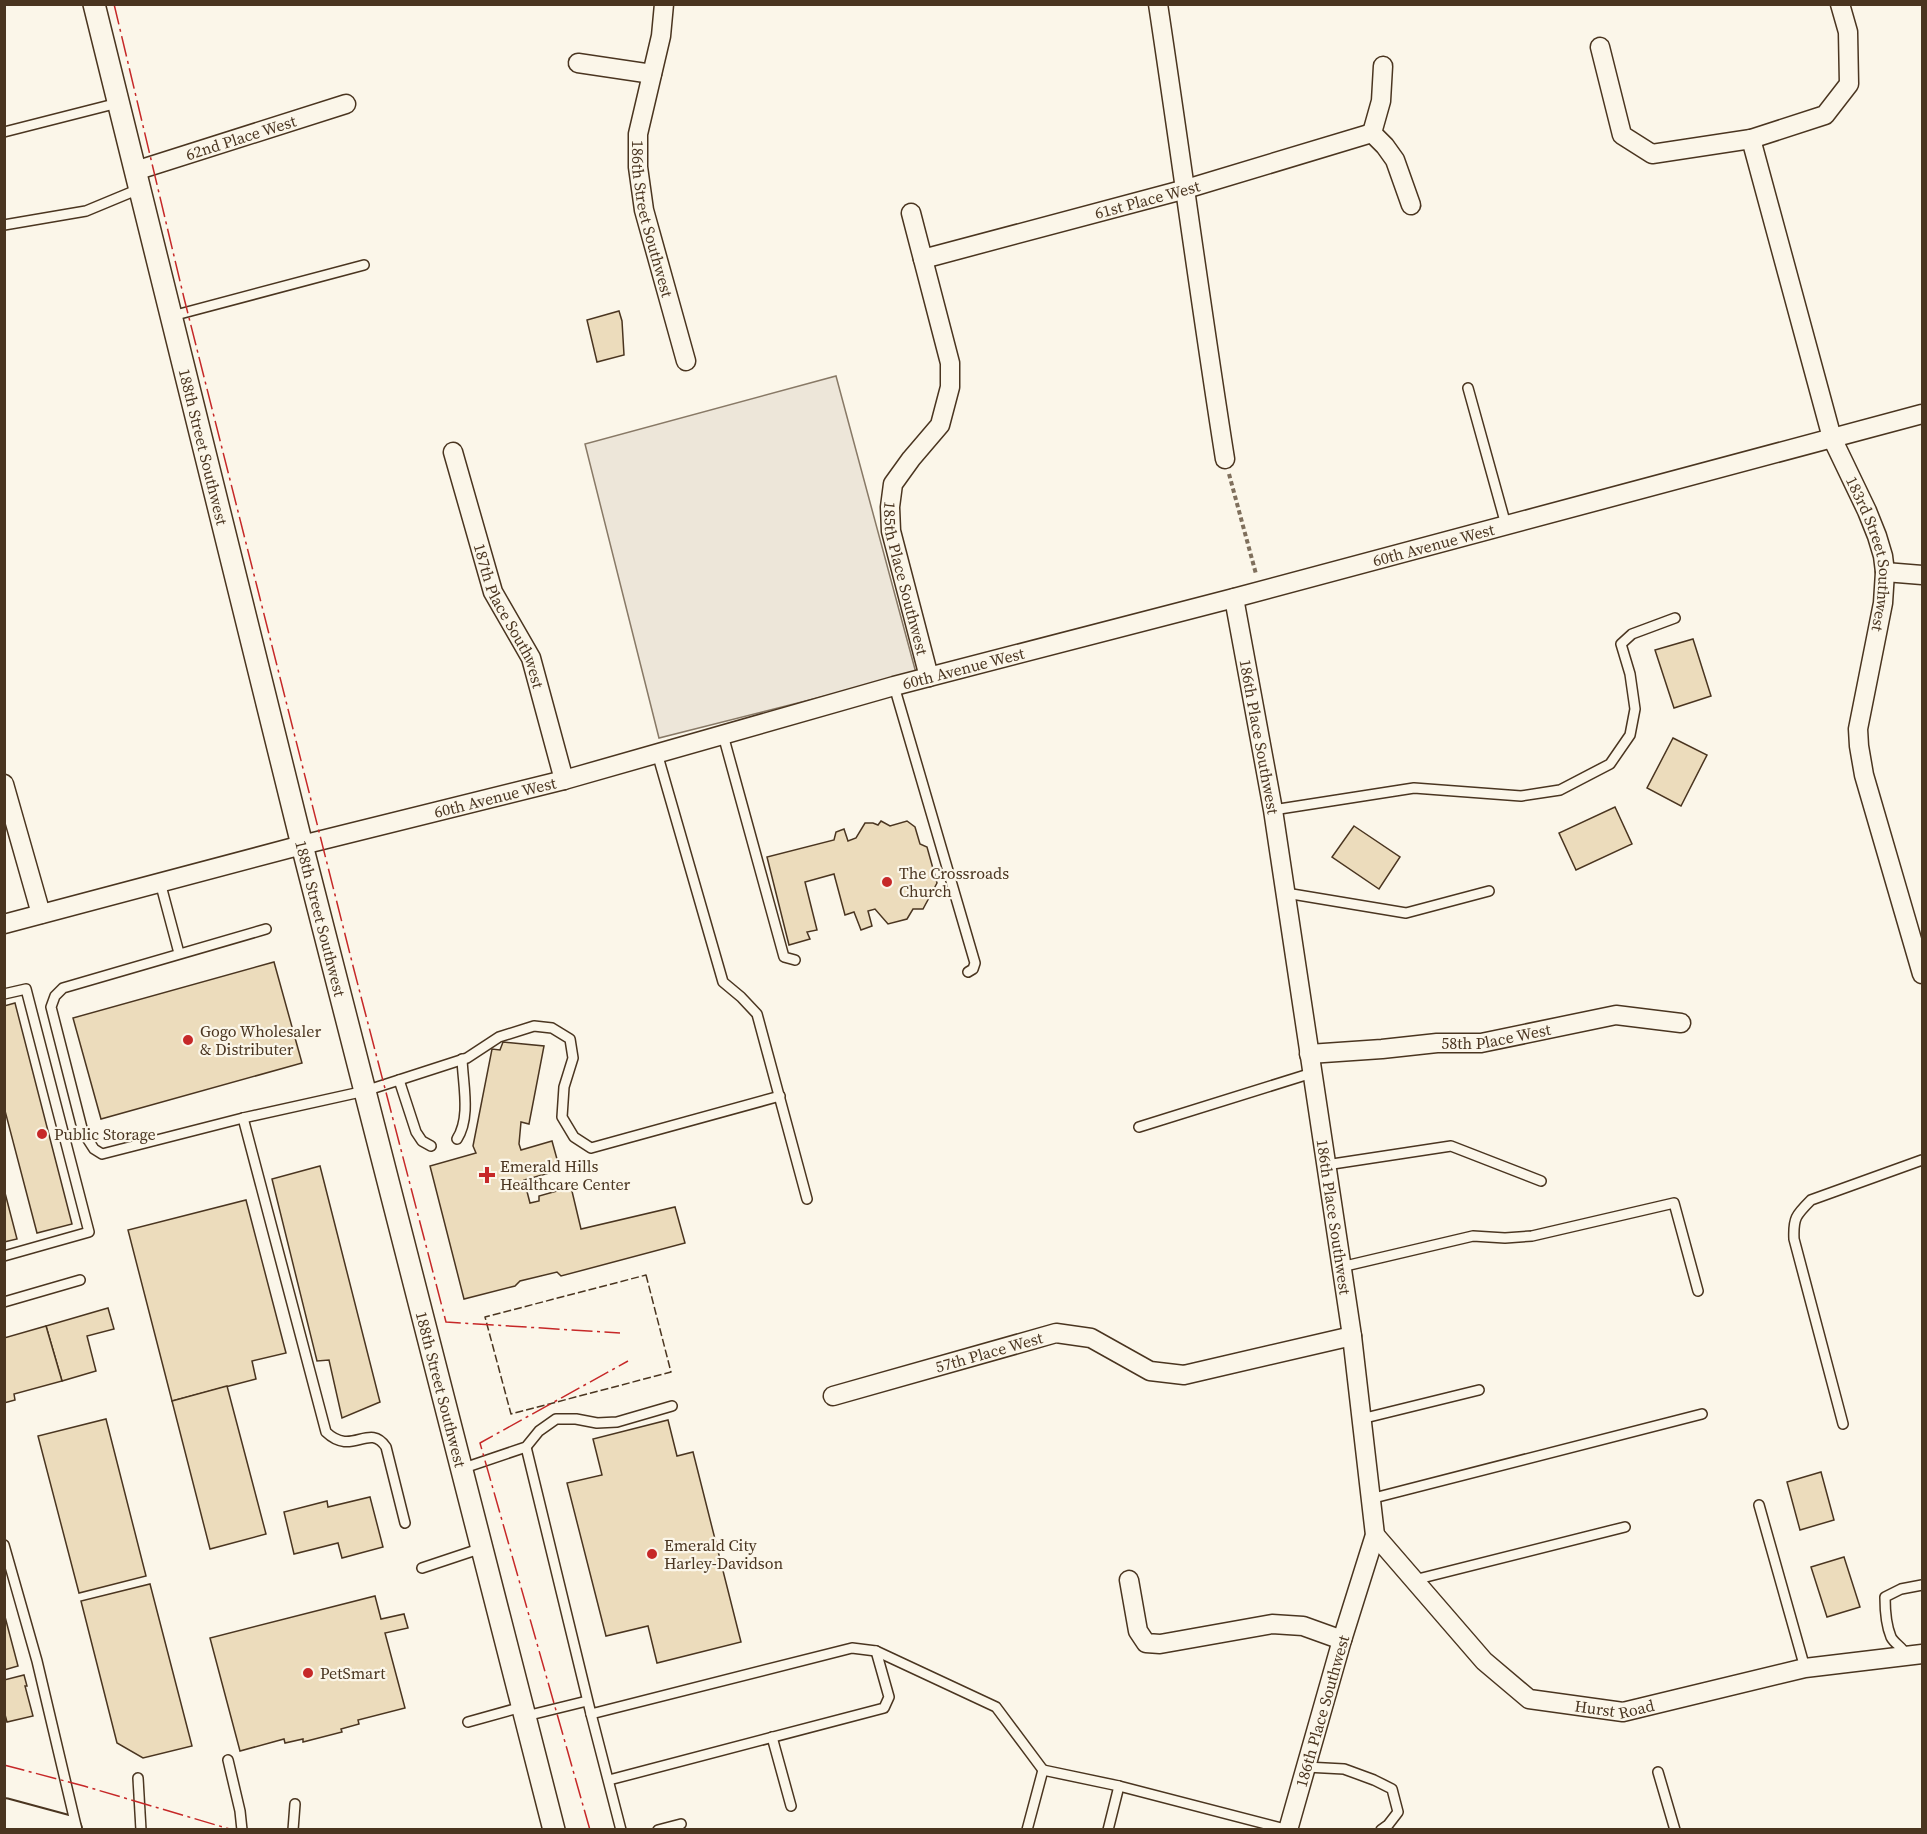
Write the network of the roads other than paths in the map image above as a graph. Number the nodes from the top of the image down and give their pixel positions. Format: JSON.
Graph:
{"nodes":[{"id":1,"x":93,"y":4,"type":"edge"},
{"id":2,"x":664,"y":4,"type":"edge"},
{"id":3,"x":1158,"y":4,"type":"edge"},
{"id":4,"x":1840,"y":4,"type":"edge"},
{"id":5,"x":1600,"y":47,"type":"dead end"},
{"id":6,"x":578,"y":63,"type":"dead end"},
{"id":7,"x":1383,"y":66,"type":"dead end"},
{"id":8,"x":652,"y":74,"type":"junction"},
{"id":9,"x":118,"y":103,"type":"junction"},
{"id":10,"x":346,"y":104,"type":"dead end"},
{"id":11,"x":4,"y":132,"type":"edge"},
{"id":12,"x":1372,"y":134,"type":"junction"},
{"id":13,"x":1751,"y":139,"type":"junction"},
{"id":14,"x":137,"y":180,"type":"junction"},
{"id":15,"x":1186,"y":189,"type":"junction"},
{"id":16,"x":1411,"y":204,"type":"dead end"},
{"id":17,"x":911,"y":213,"type":"dead end"},
{"id":18,"x":4,"y":225,"type":"edge"},
{"id":19,"x":923,"y":260,"type":"junction"},
{"id":20,"x":364,"y":265,"type":"dead end"},
{"id":21,"x":170,"y":316,"type":"junction"},
{"id":22,"x":686,"y":361,"type":"dead end"},
{"id":23,"x":1468,"y":388,"type":"dead end"},
{"id":24,"x":1923,"y":414,"type":"edge"},
{"id":25,"x":1832,"y":438,"type":"junction"},
{"id":26,"x":453,"y":452,"type":"dead end"},
{"id":27,"x":1225,"y":459,"type":"road end"},
{"id":28,"x":1506,"y":525,"type":"junction"},
{"id":29,"x":1885,"y":572,"type":"junction"},
{"id":30,"x":1923,"y":575,"type":"edge"},
{"id":31,"x":1234,"y":598,"type":"junction"},
{"id":32,"x":1675,"y":618,"type":"dead end"},
{"id":33,"x":929,"y":677,"type":"junction"},
{"id":34,"x":894,"y":686,"type":"junction"},
{"id":35,"x":723,"y":735,"type":"junction"},
{"id":36,"x":657,"y":753,"type":"junction"},
{"id":37,"x":564,"y":780,"type":"junction"},
{"id":38,"x":4,"y":784,"type":"edge"},
{"id":39,"x":1273,"y":810,"type":"junction"},
{"id":40,"x":302,"y":845,"type":"junction"},
{"id":41,"x":160,"y":882,"type":"junction"},
{"id":42,"x":1489,"y":891,"type":"dead end"},
{"id":43,"x":1286,"y":893,"type":"junction"},
{"id":44,"x":41,"y":914,"type":"junction"},
{"id":45,"x":1915,"y":914,"type":"edge"},
{"id":46,"x":4,"y":924,"type":"edge"},
{"id":47,"x":266,"y":929,"type":"dead end"},
{"id":48,"x":179,"y":953,"type":"junction"},
{"id":49,"x":795,"y":960,"type":"dead end"},
{"id":50,"x":968,"y":972,"type":"dead end"},
{"id":51,"x":1923,"y":975,"type":"edge"},
{"id":52,"x":4,"y":994,"type":"edge"},
{"id":53,"x":1681,"y":1023,"type":"dead end"},
{"id":54,"x":1309,"y":1054,"type":"junction"},
{"id":55,"x":462,"y":1059,"type":"junction"},
{"id":56,"x":1312,"y":1073,"type":"junction"},
{"id":57,"x":399,"y":1080,"type":"junction"},
{"id":58,"x":365,"y":1091,"type":"junction"},
{"id":59,"x":780,"y":1096,"type":"junction"},
{"id":60,"x":243,"y":1118,"type":"junction"},
{"id":61,"x":1139,"y":1127,"type":"dead end"},
{"id":62,"x":457,"y":1139,"type":"dead end"},
{"id":63,"x":431,"y":1146,"type":"dead end"},
{"id":64,"x":1923,"y":1160,"type":"edge"},
{"id":65,"x":1326,"y":1165,"type":"junction"},
{"id":66,"x":1541,"y":1181,"type":"dead end"},
{"id":67,"x":807,"y":1199,"type":"dead end"},
{"id":68,"x":4,"y":1256,"type":"edge"},
{"id":69,"x":1341,"y":1266,"type":"junction"},
{"id":70,"x":80,"y":1280,"type":"dead end"},
{"id":71,"x":1698,"y":1291,"type":"dead end"},
{"id":72,"x":4,"y":1302,"type":"edge"},
{"id":73,"x":1352,"y":1336,"type":"junction"},
{"id":74,"x":1479,"y":1390,"type":"dead end"},
{"id":75,"x":832,"y":1396,"type":"dead end"},
{"id":76,"x":672,"y":1406,"type":"dead end"},
{"id":77,"x":1702,"y":1414,"type":"dead end"},
{"id":78,"x":1361,"y":1419,"type":"junction"},
{"id":79,"x":1843,"y":1424,"type":"dead end"},
{"id":80,"x":526,"y":1447,"type":"junction"},
{"id":81,"x":461,"y":1469,"type":"junction"},
{"id":82,"x":1370,"y":1499,"type":"junction"},
{"id":83,"x":1759,"y":1505,"type":"dead end"},
{"id":84,"x":405,"y":1523,"type":"dead end"},
{"id":85,"x":1625,"y":1527,"type":"dead end"},
{"id":86,"x":1375,"y":1535,"type":"junction"},
{"id":87,"x":4,"y":1545,"type":"edge"},
{"id":88,"x":482,"y":1548,"type":"junction"},
{"id":89,"x":422,"y":1568,"type":"dead end"},
{"id":90,"x":1130,"y":1580,"type":"dead end"},
{"id":91,"x":1414,"y":1580,"type":"junction"},
{"id":92,"x":1923,"y":1585,"type":"edge"},
{"id":93,"x":1342,"y":1640,"type":"junction"},
{"id":94,"x":876,"y":1651,"type":"junction"},
{"id":95,"x":1915,"y":1655,"type":"edge"},
{"id":96,"x":1805,"y":1668,"type":"junction"},
{"id":97,"x":587,"y":1701,"type":"junction"},
{"id":98,"x":523,"y":1712,"type":"junction"},
{"id":99,"x":591,"y":1714,"type":"junction"},
{"id":100,"x":468,"y":1722,"type":"dead end"},
{"id":101,"x":772,"y":1737,"type":"junction"},
{"id":102,"x":228,"y":1760,"type":"dead end"},
{"id":103,"x":1306,"y":1767,"type":"junction"},
{"id":104,"x":1043,"y":1770,"type":"junction"},
{"id":105,"x":1658,"y":1772,"type":"dead end"},
{"id":106,"x":138,"y":1778,"type":"dead end"},
{"id":107,"x":609,"y":1779,"type":"junction"},
{"id":108,"x":1119,"y":1786,"type":"junction"},
{"id":109,"x":295,"y":1804,"type":"dead end"},
{"id":110,"x":791,"y":1806,"type":"dead end"},
{"id":111,"x":5,"y":1813,"type":"edge"},
{"id":112,"x":1249,"y":1818,"type":"junction"},
{"id":113,"x":681,"y":1824,"type":"dead end"},
{"id":114,"x":67,"y":1830,"type":"edge"},
{"id":115,"x":77,"y":1830,"type":"edge"},
{"id":116,"x":141,"y":1830,"type":"edge"},
{"id":117,"x":242,"y":1830,"type":"edge"},
{"id":118,"x":293,"y":1830,"type":"edge"},
{"id":119,"x":554,"y":1830,"type":"edge"},
{"id":120,"x":621,"y":1830,"type":"edge"},
{"id":121,"x":658,"y":1830,"type":"edge"},
{"id":122,"x":1027,"y":1830,"type":"edge"},
{"id":123,"x":1108,"y":1830,"type":"edge"},
{"id":124,"x":1246,"y":1830,"type":"edge"},
{"id":125,"x":1288,"y":1830,"type":"edge"},
{"id":126,"x":1381,"y":1830,"type":"edge"},
{"id":127,"x":1675,"y":1830,"type":"edge"}],
"edges":[{"from":1,"to":9,"type":"street","name":"188th Street Southwest"},
{"from":2,"to":8,"type":"street","name":"186th Street Southwest"},
{"from":3,"to":15,"type":"street"},
{"from":4,"to":13,"type":"street"},
{"from":5,"to":13,"type":"street"},
{"from":6,"to":8,"type":"street"},
{"from":7,"to":12,"type":"street"},
{"from":8,"to":22,"type":"street","name":"186th Street Southwest"},
{"from":9,"to":11,"type":"lane"},
{"from":9,"to":14,"type":"street","name":"188th Street Southwest"},
{"from":10,"to":14,"type":"street","name":"62nd Place West"},
{"from":12,"to":15,"type":"street","name":"61st Place West"},
{"from":12,"to":16,"type":"street"},
{"from":13,"to":25,"type":"street","name":"183rd Street Southwest"},
{"from":14,"to":18,"type":"lane"},
{"from":14,"to":21,"type":"street","name":"188th Street Southwest"},
{"from":15,"to":19,"type":"street","name":"61st Place West"},
{"from":15,"to":27,"type":"street"},
{"from":17,"to":19,"type":"street","name":"185th Place Southwest"},
{"from":19,"to":33,"type":"street","name":"185th Place Southwest"},
{"from":20,"to":21,"type":"lane"},
{"from":21,"to":40,"type":"street","name":"188th Street Southwest"},
{"from":23,"to":28,"type":"lane"},
{"from":24,"to":25,"type":"street","name":"60th Avenue West"},
{"from":25,"to":28,"type":"street","name":"60th Avenue West"},
{"from":25,"to":29,"type":"street","name":"183rd Street Southwest"},
{"from":26,"to":37,"type":"street","name":"187th Place Southwest"},
{"from":28,"to":31,"type":"street","name":"60th Avenue West"},
{"from":29,"to":30,"type":"street"},
{"from":29,"to":45,"type":"street","name":"183rd Street Southwest"},
{"from":31,"to":33,"type":"street","name":"60th Avenue West"},
{"from":31,"to":39,"type":"street","name":"186th Place Southwest"},
{"from":32,"to":39,"type":"lane"},
{"from":33,"to":34,"type":"street","name":"60th Avenue West"},
{"from":34,"to":35,"type":"street","name":"60th Avenue West"},
{"from":34,"to":50,"type":"lane"},
{"from":35,"to":36,"type":"street","name":"60th Avenue West"},
{"from":35,"to":49,"type":"lane"},
{"from":36,"to":37,"type":"street","name":"60th Avenue West"},
{"from":36,"to":59,"type":"lane"},
{"from":37,"to":40,"type":"street","name":"60th Avenue West"},
{"from":38,"to":44,"type":"street"},
{"from":39,"to":43,"type":"street","name":"186th Place Southwest"},
{"from":40,"to":41,"type":"street","name":"60th Avenue West"},
{"from":40,"to":58,"type":"street","name":"188th Street Southwest"},
{"from":41,"to":44,"type":"street","name":"60th Avenue West"},
{"from":41,"to":48,"type":"lane"},
{"from":42,"to":43,"type":"lane"},
{"from":43,"to":54,"type":"street","name":"186th Place Southwest"},
{"from":44,"to":46,"type":"street","name":"60th Avenue West"},
{"from":45,"to":51,"type":"street","name":"183rd Street Southwest"},
{"from":47,"to":48,"type":"lane"},
{"from":48,"to":60,"type":"lane"},
{"from":52,"to":68,"type":"lane"},
{"from":53,"to":54,"type":"street","name":"58th Place West"},
{"from":54,"to":56,"type":"street","name":"186th Place Southwest"},
{"from":55,"to":57,"type":"lane"},
{"from":55,"to":59,"type":"lane"},
{"from":55,"to":62,"type":"lane"},
{"from":56,"to":61,"type":"lane"},
{"from":56,"to":65,"type":"street","name":"186th Place Southwest"},
{"from":57,"to":58,"type":"lane"},
{"from":57,"to":63,"type":"lane"},
{"from":58,"to":60,"type":"lane"},
{"from":58,"to":81,"type":"street","name":"188th Street Southwest"},
{"from":59,"to":67,"type":"lane"},
{"from":60,"to":84,"type":"lane"},
{"from":64,"to":79,"type":"lane"},
{"from":65,"to":66,"type":"lane"},
{"from":65,"to":69,"type":"street","name":"186th Place Southwest"},
{"from":69,"to":71,"type":"lane"},
{"from":69,"to":73,"type":"street","name":"186th Place Southwest"},
{"from":70,"to":72,"type":"lane"},
{"from":73,"to":75,"type":"street","name":"57th Place West"},
{"from":73,"to":78,"type":"street","name":"186th Place Southwest"},
{"from":74,"to":78,"type":"lane"},
{"from":76,"to":80,"type":"lane"},
{"from":77,"to":82,"type":"lane"},
{"from":78,"to":82,"type":"street","name":"186th Place Southwest"},
{"from":80,"to":81,"type":"lane"},
{"from":80,"to":97,"type":"lane"},
{"from":81,"to":88,"type":"street","name":"188th Street Southwest"},
{"from":82,"to":86,"type":"street","name":"186th Place Southwest"},
{"from":83,"to":96,"type":"lane"},
{"from":85,"to":91,"type":"lane"},
{"from":86,"to":91,"type":"street","name":"Hurst Road"},
{"from":86,"to":93,"type":"street","name":"186th Place Southwest"},
{"from":87,"to":115,"type":"lane"},
{"from":88,"to":89,"type":"lane"},
{"from":88,"to":98,"type":"street","name":"188th Street Southwest"},
{"from":90,"to":93,"type":"street"},
{"from":91,"to":96,"type":"street","name":"Hurst Road"},
{"from":92,"to":95,"type":"lane"},
{"from":93,"to":103,"type":"street","name":"186th Place Southwest"},
{"from":94,"to":99,"type":"lane"},
{"from":94,"to":101,"type":"lane"},
{"from":94,"to":104,"type":"lane"},
{"from":95,"to":96,"type":"street","name":"Hurst Road"},
{"from":97,"to":98,"type":"lane"},
{"from":97,"to":99,"type":"lane"},
{"from":98,"to":100,"type":"lane"},
{"from":98,"to":119,"type":"street","name":"188th Street Southwest"},
{"from":99,"to":107,"type":"lane"},
{"from":101,"to":107,"type":"lane"},
{"from":101,"to":110,"type":"lane"},
{"from":102,"to":117,"type":"lane"},
{"from":103,"to":125,"type":"street","name":"186th Place Southwest"},
{"from":103,"to":126,"type":"lane"},
{"from":104,"to":108,"type":"lane"},
{"from":104,"to":122,"type":"lane"},
{"from":105,"to":127,"type":"lane"},
{"from":106,"to":116,"type":"lane"},
{"from":107,"to":120,"type":"lane"},
{"from":108,"to":112,"type":"lane"},
{"from":108,"to":123,"type":"lane"},
{"from":109,"to":118,"type":"lane"},
{"from":111,"to":114,"type":"highway"},
{"from":112,"to":124,"type":"lane"},
{"from":112,"to":125,"type":"lane"},
{"from":113,"to":121,"type":"lane"}]}
